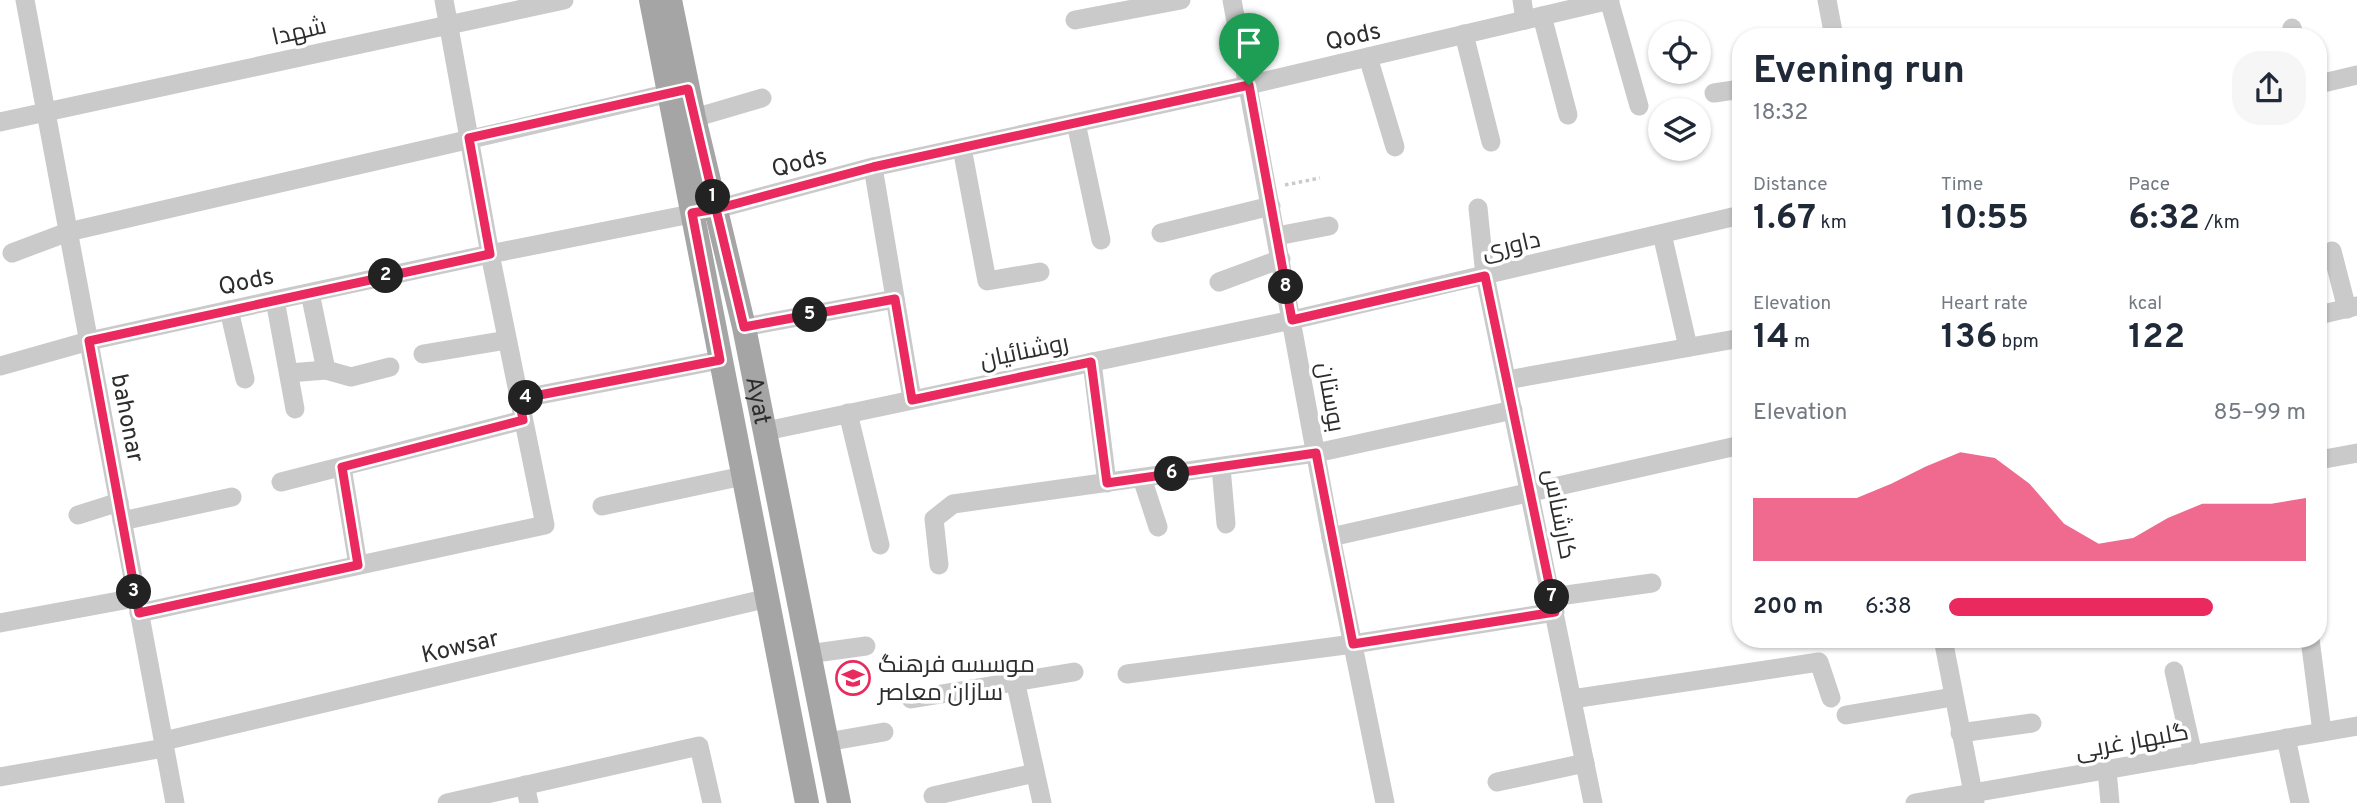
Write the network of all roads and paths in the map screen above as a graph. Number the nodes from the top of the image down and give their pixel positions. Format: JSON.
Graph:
{"nodes":[{"id":1,"x":25,"y":0,"type":"edge"},
{"id":2,"x":444,"y":0,"type":"edge"},
{"id":3,"x":564,"y":0,"type":"edge"},
{"id":4,"x":651,"y":0,"type":"edge"},
{"id":5,"x":670,"y":0,"type":"edge"},
{"id":6,"x":1181,"y":0,"type":"edge"},
{"id":7,"x":1233,"y":0,"type":"edge"},
{"id":8,"x":1522,"y":0,"type":"edge"},
{"id":9,"x":1609,"y":0,"type":"edge"},
{"id":10,"x":1827,"y":0,"type":"edge"},
{"id":11,"x":1534,"y":18,"type":"junction"},
{"id":12,"x":1075,"y":20,"type":"dead end"},
{"id":13,"x":448,"y":24,"type":"junction"},
{"id":14,"x":1832,"y":28,"type":"edge"},
{"id":15,"x":1464,"y":34,"type":"junction"},
{"id":16,"x":1368,"y":57,"type":"junction"},
{"id":17,"x":2357,"y":75,"type":"edge"},
{"id":18,"x":2327,"y":82,"type":"edge"},
{"id":19,"x":1249,"y":85,"type":"junction"},
{"id":20,"x":1732,"y":90,"type":"edge"},
{"id":21,"x":678,"y":91,"type":"junction"},
{"id":22,"x":1714,"y":93,"type":"dead end"},
{"id":23,"x":762,"y":98,"type":"dead end"},
{"id":24,"x":1639,"y":106,"type":"dead end"},
{"id":25,"x":46,"y":113,"type":"junction"},
{"id":26,"x":1568,"y":115,"type":"dead end"},
{"id":27,"x":694,"y":118,"type":"junction"},
{"id":28,"x":0,"y":122,"type":"edge"},
{"id":29,"x":1076,"y":123,"type":"junction"},
{"id":30,"x":469,"y":138,"type":"junction"},
{"id":31,"x":1490,"y":142,"type":"dead end"},
{"id":32,"x":1395,"y":147,"type":"dead end"},
{"id":33,"x":962,"y":148,"type":"junction"},
{"id":34,"x":873,"y":167,"type":"junction"},
{"id":35,"x":1321,"y":178,"type":"dead end"},
{"id":36,"x":1270,"y":197,"type":"junction"},
{"id":37,"x":1478,"y":208,"type":"dead end"},
{"id":38,"x":704,"y":211,"type":"junction"},
{"id":39,"x":1732,"y":217,"type":"edge"},
{"id":40,"x":1329,"y":226,"type":"dead end"},
{"id":41,"x":68,"y":232,"type":"junction"},
{"id":42,"x":1161,"y":233,"type":"dead end"},
{"id":43,"x":1662,"y":234,"type":"junction"},
{"id":44,"x":1277,"y":236,"type":"junction"},
{"id":45,"x":1101,"y":240,"type":"dead end"},
{"id":46,"x":2332,"y":251,"type":"dead end"},
{"id":47,"x":12,"y":253,"type":"dead end"},
{"id":48,"x":490,"y":254,"type":"junction"},
{"id":49,"x":1281,"y":259,"type":"junction"},
{"id":50,"x":1040,"y":272,"type":"dead end"},
{"id":51,"x":1485,"y":276,"type":"junction"},
{"id":52,"x":1219,"y":282,"type":"dead end"},
{"id":53,"x":310,"y":293,"type":"junction"},
{"id":54,"x":895,"y":299,"type":"junction"},
{"id":55,"x":275,"y":300,"type":"junction"},
{"id":56,"x":2352,"y":308,"type":"edge"},
{"id":57,"x":229,"y":310,"type":"junction"},
{"id":58,"x":2327,"y":313,"type":"edge"},
{"id":59,"x":1292,"y":320,"type":"junction"},
{"id":60,"x":744,"y":327,"type":"junction"},
{"id":61,"x":507,"y":340,"type":"junction"},
{"id":62,"x":1732,"y":340,"type":"edge"},
{"id":63,"x":89,"y":341,"type":"junction"},
{"id":64,"x":1688,"y":347,"type":"junction"},
{"id":65,"x":423,"y":354,"type":"dead end"},
{"id":66,"x":720,"y":360,"type":"junction"},
{"id":67,"x":1091,"y":362,"type":"junction"},
{"id":68,"x":0,"y":366,"type":"edge"},
{"id":69,"x":390,"y":367,"type":"dead end"},
{"id":70,"x":326,"y":370,"type":"junction"},
{"id":71,"x":289,"y":373,"type":"junction"},
{"id":72,"x":245,"y":379,"type":"dead end"},
{"id":73,"x":1507,"y":380,"type":"junction"},
{"id":74,"x":519,"y":399,"type":"junction"},
{"id":75,"x":912,"y":400,"type":"junction"},
{"id":76,"x":295,"y":409,"type":"dead end"},
{"id":77,"x":1513,"y":410,"type":"junction"},
{"id":78,"x":848,"y":413,"type":"junction"},
{"id":79,"x":523,"y":420,"type":"junction"},
{"id":80,"x":766,"y":431,"type":"junction"},
{"id":81,"x":1732,"y":447,"type":"edge"},
{"id":82,"x":1316,"y":453,"type":"junction"},
{"id":83,"x":2357,"y":453,"type":"edge"},
{"id":84,"x":2327,"y":459,"type":"edge"},
{"id":85,"x":342,"y":467,"type":"junction"},
{"id":86,"x":1221,"y":467,"type":"junction"},
{"id":87,"x":743,"y":476,"type":"junction"},
{"id":88,"x":1142,"y":478,"type":"junction"},
{"id":89,"x":282,"y":482,"type":"dead end"},
{"id":90,"x":1107,"y":483,"type":"junction"},
{"id":91,"x":1531,"y":492,"type":"junction"},
{"id":92,"x":232,"y":497,"type":"dead end"},
{"id":93,"x":602,"y":506,"type":"dead end"},
{"id":94,"x":120,"y":511,"type":"junction"},
{"id":95,"x":78,"y":515,"type":"dead end"},
{"id":96,"x":1226,"y":524,"type":"dead end"},
{"id":97,"x":1157,"y":527,"type":"dead end"},
{"id":98,"x":1331,"y":537,"type":"junction"},
{"id":99,"x":880,"y":545,"type":"dead end"},
{"id":100,"x":358,"y":565,"type":"junction"},
{"id":101,"x":939,"y":565,"type":"dead end"},
{"id":102,"x":1651,"y":583,"type":"dead end"},
{"id":103,"x":768,"y":598,"type":"junction"},
{"id":104,"x":137,"y":605,"type":"junction"},
{"id":105,"x":1553,"y":605,"type":"junction"},
{"id":106,"x":0,"y":623,"type":"edge"},
{"id":107,"x":1353,"y":644,"type":"junction"},
{"id":108,"x":866,"y":646,"type":"dead end"},
{"id":109,"x":1945,"y":648,"type":"edge"},
{"id":110,"x":2310,"y":648,"type":"edge"},
{"id":111,"x":808,"y":654,"type":"junction"},
{"id":112,"x":2174,"y":671,"type":"dead end"},
{"id":113,"x":1074,"y":672,"type":"dead end"},
{"id":114,"x":1127,"y":674,"type":"dead end"},
{"id":115,"x":1015,"y":680,"type":"junction"},
{"id":116,"x":1953,"y":697,"type":"junction"},
{"id":117,"x":1830,"y":698,"type":"dead end"},
{"id":118,"x":911,"y":699,"type":"dead end"},
{"id":119,"x":1572,"y":699,"type":"junction"},
{"id":120,"x":1846,"y":715,"type":"dead end"},
{"id":121,"x":2032,"y":723,"type":"dead end"},
{"id":122,"x":2357,"y":726,"type":"edge"},
{"id":123,"x":884,"y":732,"type":"dead end"},
{"id":124,"x":2322,"y":732,"type":"junction"},
{"id":125,"x":1960,"y":733,"type":"junction"},
{"id":126,"x":2286,"y":738,"type":"junction"},
{"id":127,"x":827,"y":742,"type":"junction"},
{"id":128,"x":164,"y":744,"type":"junction"},
{"id":129,"x":2193,"y":755,"type":"junction"},
{"id":130,"x":1585,"y":762,"type":"junction"},
{"id":131,"x":2106,"y":770,"type":"junction"},
{"id":132,"x":1035,"y":773,"type":"junction"},
{"id":133,"x":0,"y":776,"type":"edge"},
{"id":134,"x":1497,"y":782,"type":"dead end"},
{"id":135,"x":527,"y":794,"type":"edge"},
{"id":136,"x":933,"y":796,"type":"dead end"},
{"id":137,"x":1974,"y":798,"type":"edge"},
{"id":138,"x":175,"y":803,"type":"edge"},
{"id":139,"x":447,"y":803,"type":"edge"},
{"id":140,"x":712,"y":803,"type":"edge"},
{"id":141,"x":807,"y":803,"type":"edge"},
{"id":142,"x":839,"y":803,"type":"edge"},
{"id":143,"x":1042,"y":803,"type":"edge"},
{"id":144,"x":1385,"y":803,"type":"edge"},
{"id":145,"x":1593,"y":803,"type":"edge"},
{"id":146,"x":1915,"y":803,"type":"edge"},
{"id":147,"x":2110,"y":803,"type":"edge"},
{"id":148,"x":2300,"y":803,"type":"edge"}],
"edges":[{"from":1,"to":25,"type":"street","name":"bahonar"},
{"from":2,"to":13,"type":"street"},
{"from":3,"to":13,"type":"street","name":"شهدا"},
{"from":4,"to":21,"type":"main road","name":"Ayat"},
{"from":5,"to":21,"type":"main road","name":"Ayat"},
{"from":6,"to":12,"type":"street"},
{"from":7,"to":19,"type":"street","name":"بوستان"},
{"from":8,"to":11,"type":"street"},
{"from":9,"to":11,"type":"street","name":"Qods"},
{"from":9,"to":24,"type":"street"},
{"from":10,"to":14,"type":"street"},
{"from":11,"to":15,"type":"street","name":"Qods"},
{"from":11,"to":26,"type":"street"},
{"from":13,"to":25,"type":"street","name":"شهدا"},
{"from":13,"to":30,"type":"street"},
{"from":15,"to":16,"type":"street","name":"Qods"},
{"from":15,"to":31,"type":"street"},
{"from":16,"to":19,"type":"street","name":"Qods"},
{"from":16,"to":32,"type":"street"},
{"from":17,"to":18,"type":"street"},
{"from":19,"to":29,"type":"street","name":"Qods"},
{"from":19,"to":36,"type":"street","name":"بوستان"},
{"from":20,"to":22,"type":"street"},
{"from":21,"to":27,"type":"main road","name":"Ayat"},
{"from":21,"to":30,"type":"street"},
{"from":21,"to":38,"type":"main road","name":"Ayat"},
{"from":23,"to":27,"type":"street"},
{"from":25,"to":28,"type":"street","name":"شهدا"},
{"from":25,"to":41,"type":"street","name":"bahonar"},
{"from":27,"to":38,"type":"main road","name":"Ayat"},
{"from":29,"to":33,"type":"street","name":"Qods"},
{"from":29,"to":45,"type":"street"},
{"from":30,"to":41,"type":"street"},
{"from":30,"to":48,"type":"street"},
{"from":33,"to":34,"type":"street","name":"Qods"},
{"from":33,"to":50,"type":"street"},
{"from":34,"to":38,"type":"street","name":"Qods"},
{"from":34,"to":54,"type":"street"},
{"from":35,"to":36,"type":"path"},
{"from":36,"to":42,"type":"street"},
{"from":36,"to":44,"type":"street","name":"بوستان"},
{"from":37,"to":51,"type":"street","name":"کارشناس"},
{"from":38,"to":48,"type":"street","name":"Qods"},
{"from":38,"to":60,"type":"main road","name":"Ayat"},
{"from":38,"to":66,"type":"main road","name":"Ayat"},
{"from":39,"to":43,"type":"street","name":"داوری"},
{"from":40,"to":44,"type":"street"},
{"from":41,"to":47,"type":"street"},
{"from":41,"to":63,"type":"street","name":"bahonar"},
{"from":43,"to":51,"type":"street","name":"داوری"},
{"from":43,"to":64,"type":"street"},
{"from":44,"to":49,"type":"street","name":"بوستان"},
{"from":46,"to":56,"type":"street"},
{"from":48,"to":53,"type":"street","name":"Qods"},
{"from":48,"to":61,"type":"street"},
{"from":49,"to":52,"type":"street"},
{"from":49,"to":59,"type":"street","name":"بوستان"},
{"from":51,"to":59,"type":"street","name":"داوری"},
{"from":51,"to":73,"type":"street","name":"کارشناس"},
{"from":53,"to":55,"type":"street","name":"Qods"},
{"from":53,"to":70,"type":"street"},
{"from":54,"to":60,"type":"street"},
{"from":54,"to":75,"type":"street"},
{"from":55,"to":57,"type":"street","name":"Qods"},
{"from":55,"to":71,"type":"street"},
{"from":56,"to":58,"type":"street"},
{"from":57,"to":63,"type":"street","name":"Qods"},
{"from":57,"to":72,"type":"street"},
{"from":59,"to":67,"type":"street","name":"روشنائیان"},
{"from":59,"to":82,"type":"street","name":"بوستان"},
{"from":60,"to":80,"type":"main road","name":"Ayat"},
{"from":61,"to":65,"type":"street"},
{"from":61,"to":74,"type":"street"},
{"from":62,"to":64,"type":"street"},
{"from":63,"to":68,"type":"street","name":"Qods"},
{"from":63,"to":94,"type":"street","name":"bahonar"},
{"from":64,"to":73,"type":"street"},
{"from":66,"to":74,"type":"street"},
{"from":66,"to":87,"type":"main road","name":"Ayat"},
{"from":67,"to":75,"type":"street","name":"روشنائیان"},
{"from":67,"to":90,"type":"street"},
{"from":69,"to":70,"type":"street"},
{"from":70,"to":71,"type":"street"},
{"from":71,"to":76,"type":"street"},
{"from":73,"to":77,"type":"street","name":"کارشناس"},
{"from":74,"to":79,"type":"street"},
{"from":75,"to":78,"type":"street","name":"روشنائیان"},
{"from":77,"to":82,"type":"street"},
{"from":77,"to":91,"type":"street","name":"کارشناس"},
{"from":78,"to":80,"type":"street","name":"روشنائیان"},
{"from":78,"to":99,"type":"street"},
{"from":79,"to":85,"type":"street"},
{"from":79,"to":100,"type":"street"},
{"from":80,"to":111,"type":"main road","name":"Ayat"},
{"from":81,"to":91,"type":"street"},
{"from":82,"to":86,"type":"street"},
{"from":82,"to":98,"type":"street","name":"بوستان"},
{"from":83,"to":84,"type":"street"},
{"from":85,"to":89,"type":"street"},
{"from":85,"to":100,"type":"street"},
{"from":86,"to":88,"type":"street"},
{"from":86,"to":96,"type":"street"},
{"from":87,"to":93,"type":"street"},
{"from":87,"to":103,"type":"main road","name":"Ayat"},
{"from":88,"to":90,"type":"street"},
{"from":88,"to":97,"type":"street"},
{"from":90,"to":101,"type":"street"},
{"from":91,"to":98,"type":"street"},
{"from":91,"to":105,"type":"street","name":"کارشناس"},
{"from":92,"to":94,"type":"street"},
{"from":94,"to":95,"type":"street"},
{"from":94,"to":104,"type":"street","name":"bahonar"},
{"from":98,"to":107,"type":"street","name":"بوستان"},
{"from":100,"to":104,"type":"street"},
{"from":102,"to":105,"type":"street"},
{"from":103,"to":128,"type":"street","name":"Kowsar"},
{"from":103,"to":141,"type":"main road","name":"Ayat"},
{"from":104,"to":106,"type":"street"},
{"from":104,"to":128,"type":"street","name":"bahonar"},
{"from":105,"to":107,"type":"street"},
{"from":105,"to":119,"type":"street","name":"کارشناس"},
{"from":107,"to":114,"type":"street"},
{"from":107,"to":144,"type":"street","name":"بوستان"},
{"from":108,"to":111,"type":"street"},
{"from":109,"to":116,"type":"street"},
{"from":110,"to":124,"type":"street"},
{"from":111,"to":127,"type":"main road","name":"Ayat"},
{"from":112,"to":129,"type":"street"},
{"from":113,"to":115,"type":"street"},
{"from":115,"to":118,"type":"street"},
{"from":115,"to":132,"type":"street"},
{"from":116,"to":120,"type":"street"},
{"from":116,"to":125,"type":"street"},
{"from":117,"to":119,"type":"street"},
{"from":119,"to":130,"type":"street","name":"کارشناس"},
{"from":121,"to":125,"type":"street"},
{"from":122,"to":124,"type":"street","name":"گلبهار غربی"},
{"from":123,"to":127,"type":"street"},
{"from":124,"to":126,"type":"street","name":"گلبهار غربی"},
{"from":125,"to":137,"type":"street"},
{"from":126,"to":129,"type":"street","name":"گلبهار غربی"},
{"from":126,"to":148,"type":"street"},
{"from":127,"to":142,"type":"main road","name":"Ayat"},
{"from":128,"to":133,"type":"street","name":"Kowsar"},
{"from":128,"to":138,"type":"street","name":"bahonar"},
{"from":129,"to":131,"type":"street","name":"گلبهار غربی"},
{"from":130,"to":134,"type":"street"},
{"from":130,"to":145,"type":"street","name":"کارشناس"},
{"from":131,"to":137,"type":"street","name":"گلبهار غربی"},
{"from":131,"to":147,"type":"street"},
{"from":132,"to":136,"type":"street"},
{"from":132,"to":143,"type":"street"},
{"from":135,"to":139,"type":"street"},
{"from":135,"to":140,"type":"street"},
{"from":137,"to":146,"type":"street","name":"گلبهار غربی"}]}
